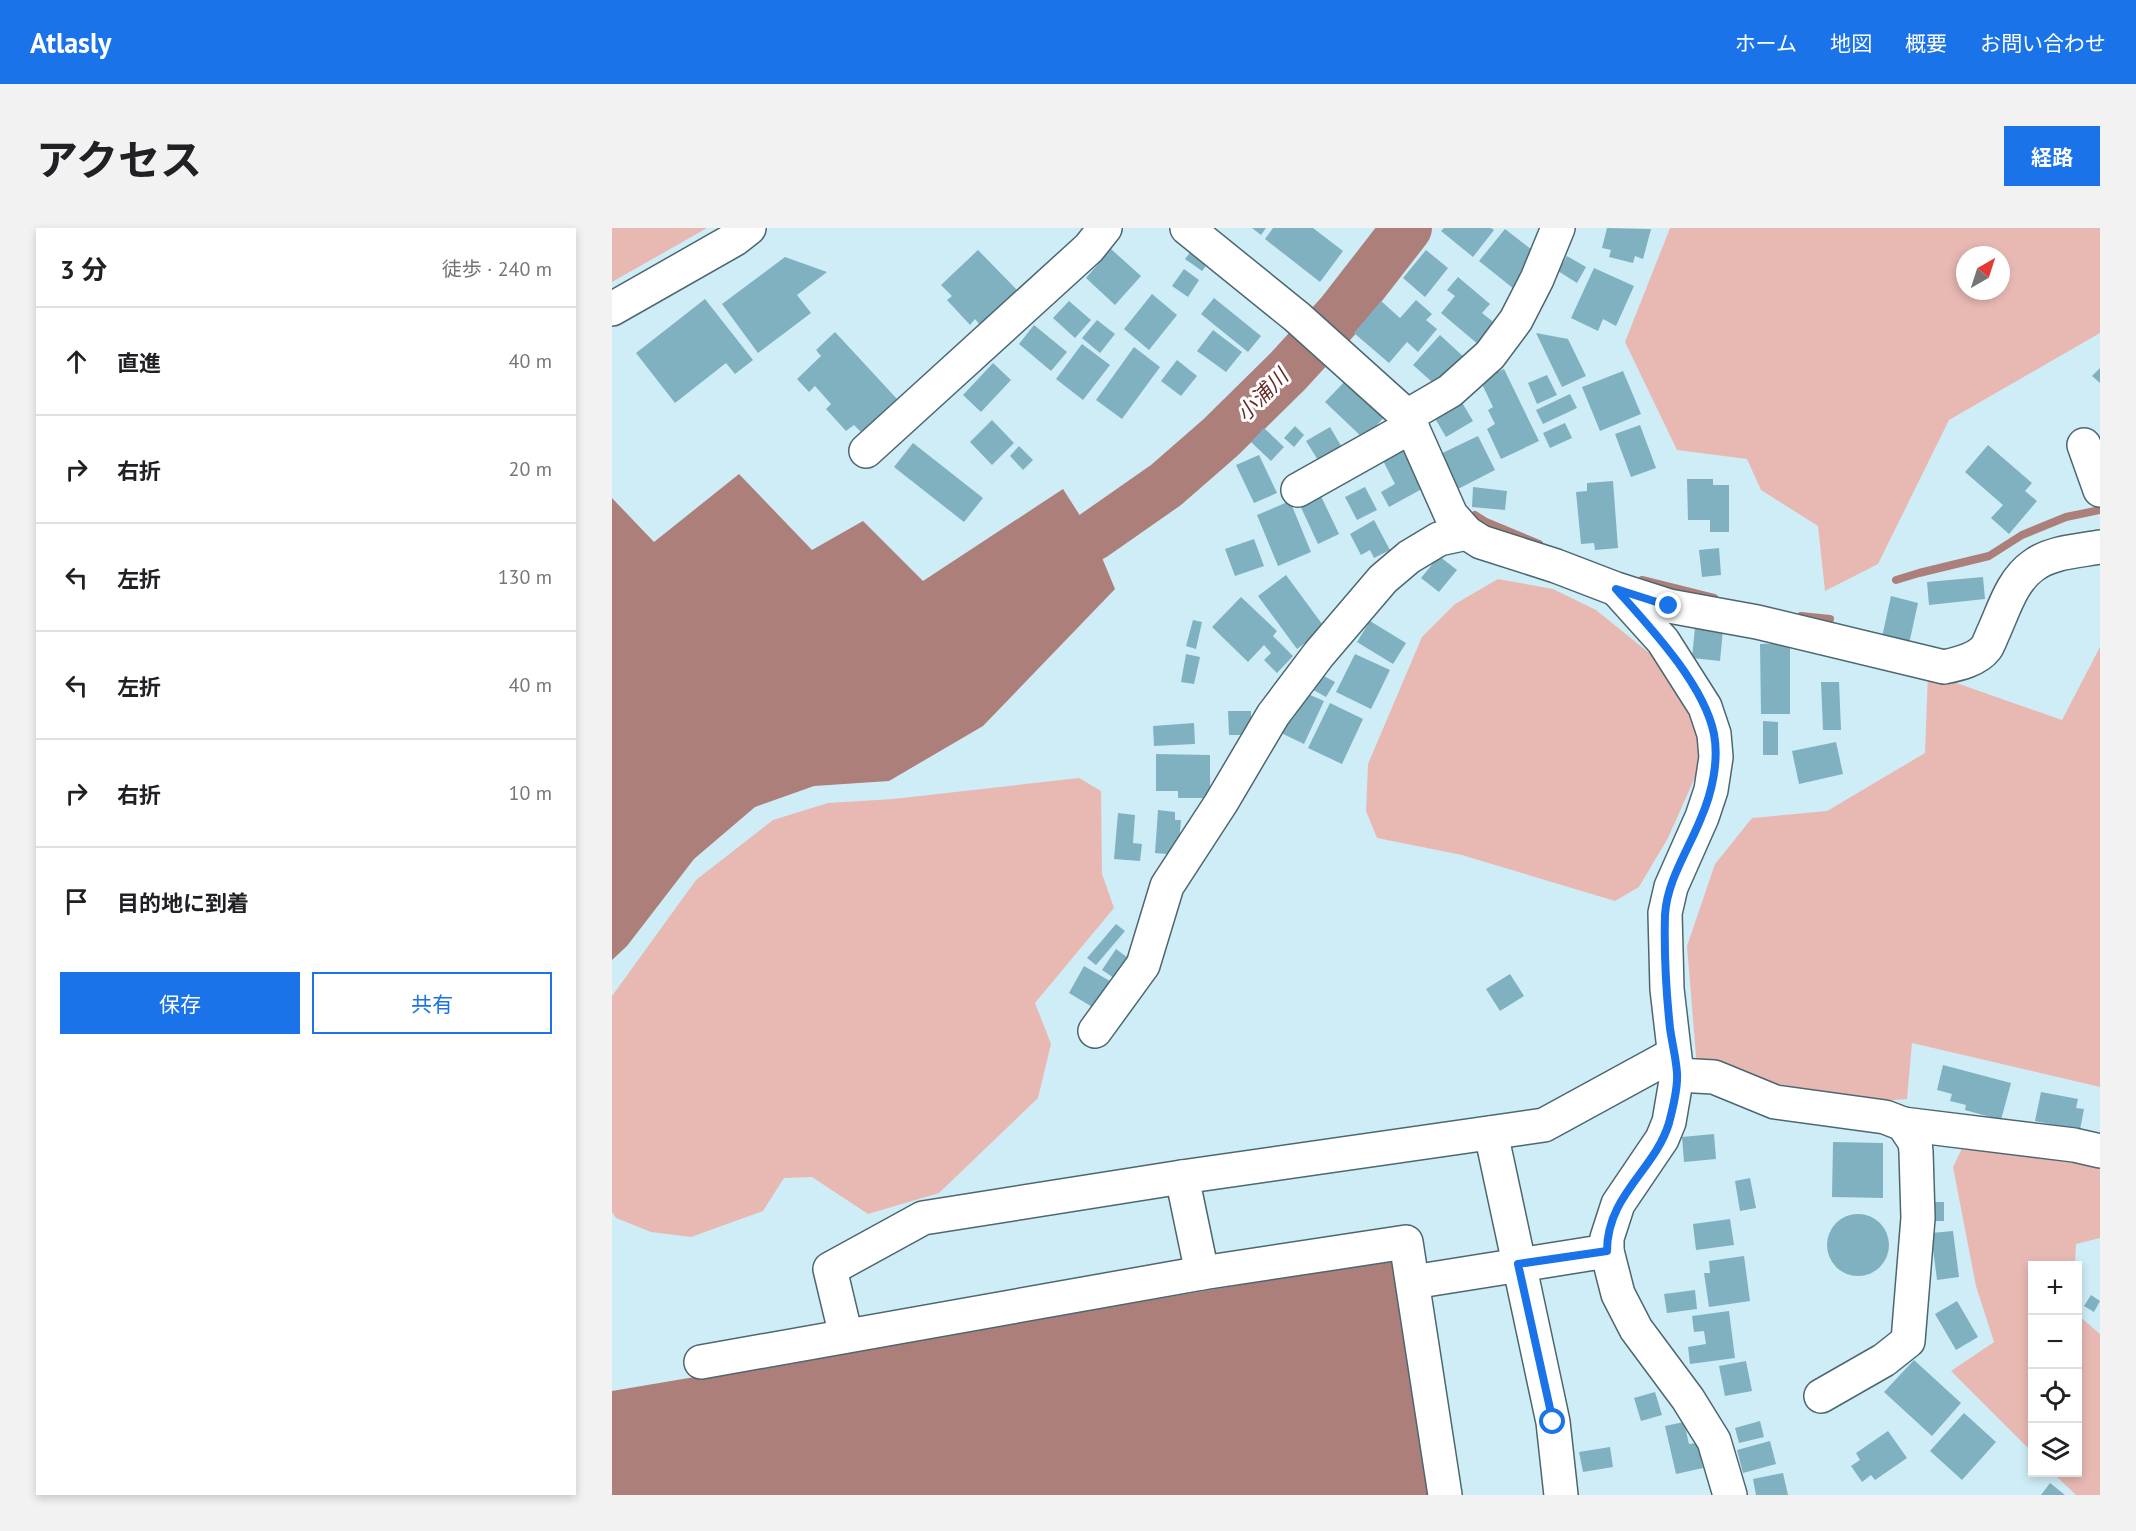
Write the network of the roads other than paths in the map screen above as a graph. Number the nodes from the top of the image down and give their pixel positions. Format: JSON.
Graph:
{"nodes":[{"id":1,"x":749,"y":228,"type":"edge"},
{"id":2,"x":1105,"y":228,"type":"edge"},
{"id":3,"x":1187,"y":228,"type":"edge"},
{"id":4,"x":1558,"y":228,"type":"edge"},
{"id":5,"x":612,"y":309,"type":"edge"},
{"id":6,"x":1409,"y":421,"type":"junction"},
{"id":7,"x":2084,"y":445,"type":"dead end"},
{"id":8,"x":866,"y":451,"type":"dead end"},
{"id":9,"x":1298,"y":490,"type":"dead end"},
{"id":10,"x":2100,"y":490,"type":"edge"},
{"id":11,"x":1467,"y":533,"type":"junction"},
{"id":12,"x":2100,"y":546,"type":"edge"},
{"id":13,"x":1616,"y":589,"type":"junction"},
{"id":14,"x":1095,"y":1031,"type":"dead end"},
{"id":15,"x":1675,"y":1065,"type":"junction"},
{"id":16,"x":1903,"y":1124,"type":"junction"},
{"id":17,"x":1491,"y":1133,"type":"junction"},
{"id":18,"x":2100,"y":1151,"type":"edge"},
{"id":19,"x":1182,"y":1177,"type":"junction"},
{"id":20,"x":1607,"y":1251,"type":"junction"},
{"id":21,"x":1518,"y":1264,"type":"junction"},
{"id":22,"x":1202,"y":1273,"type":"junction"},
{"id":23,"x":1413,"y":1282,"type":"junction"},
{"id":24,"x":846,"y":1336,"type":"junction"},
{"id":25,"x":701,"y":1362,"type":"dead end"},
{"id":26,"x":1821,"y":1396,"type":"dead end"},
{"id":27,"x":1445,"y":1495,"type":"edge"},
{"id":28,"x":1561,"y":1495,"type":"edge"},
{"id":29,"x":1730,"y":1495,"type":"edge"}],
"edges":[{"from":1,"to":5,"type":"street"},
{"from":2,"to":8,"type":"street"},
{"from":3,"to":6,"type":"street"},
{"from":4,"to":6,"type":"street"},
{"from":6,"to":9,"type":"street"},
{"from":6,"to":11,"type":"street"},
{"from":7,"to":10,"type":"street"},
{"from":11,"to":13,"type":"street"},
{"from":11,"to":14,"type":"street"},
{"from":12,"to":13,"type":"street"},
{"from":13,"to":15,"type":"street"},
{"from":15,"to":16,"type":"street"},
{"from":15,"to":17,"type":"street"},
{"from":15,"to":20,"type":"street"},
{"from":16,"to":18,"type":"street"},
{"from":16,"to":26,"type":"street"},
{"from":17,"to":19,"type":"street"},
{"from":17,"to":21,"type":"street"},
{"from":19,"to":22,"type":"street"},
{"from":19,"to":24,"type":"street"},
{"from":20,"to":21,"type":"street"},
{"from":20,"to":29,"type":"street"},
{"from":21,"to":23,"type":"street"},
{"from":21,"to":28,"type":"street"},
{"from":22,"to":23,"type":"street"},
{"from":22,"to":24,"type":"street"},
{"from":23,"to":27,"type":"street"},
{"from":24,"to":25,"type":"street"}]}
